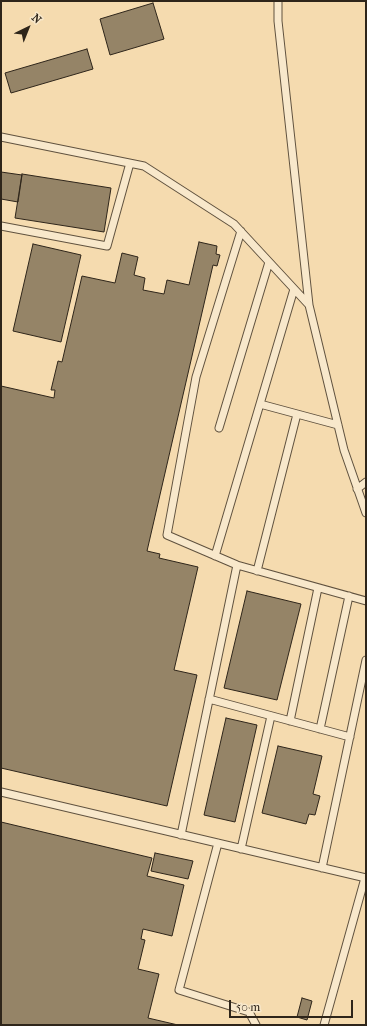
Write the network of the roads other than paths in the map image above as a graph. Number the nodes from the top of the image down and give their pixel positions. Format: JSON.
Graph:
{"nodes":[{"id":1,"x":278,"y":1,"type":"edge"},
{"id":2,"x":1,"y":136,"type":"edge"},
{"id":3,"x":130,"y":163,"type":"junction"},
{"id":4,"x":1,"y":226,"type":"edge"},
{"id":5,"x":241,"y":231,"type":"junction"},
{"id":6,"x":269,"y":262,"type":"junction"},
{"id":7,"x":294,"y":288,"type":"junction"},
{"id":8,"x":309,"y":305,"type":"junction"},
{"id":9,"x":260,"y":404,"type":"junction"},
{"id":10,"x":297,"y":414,"type":"junction"},
{"id":11,"x":338,"y":425,"type":"junction"},
{"id":12,"x":219,"y":428,"type":"dead end"},
{"id":13,"x":366,"y":482,"type":"edge"},
{"id":14,"x":357,"y":489,"type":"junction"},
{"id":15,"x":366,"y":514,"type":"edge"},
{"id":16,"x":215,"y":556,"type":"junction"},
{"id":17,"x":237,"y":565,"type":"junction"},
{"id":18,"x":257,"y":571,"type":"junction"},
{"id":19,"x":318,"y":588,"type":"junction"},
{"id":20,"x":349,"y":596,"type":"junction"},
{"id":21,"x":366,"y":601,"type":"edge"},
{"id":22,"x":366,"y":660,"type":"edge"},
{"id":23,"x":209,"y":700,"type":"junction"},
{"id":24,"x":270,"y":716,"type":"junction"},
{"id":25,"x":290,"y":721,"type":"junction"},
{"id":26,"x":320,"y":729,"type":"junction"},
{"id":27,"x":350,"y":737,"type":"junction"},
{"id":28,"x":1,"y":792,"type":"edge"},
{"id":29,"x":181,"y":835,"type":"junction"},
{"id":30,"x":218,"y":843,"type":"junction"},
{"id":31,"x":241,"y":849,"type":"junction"},
{"id":32,"x":322,"y":868,"type":"junction"},
{"id":33,"x":366,"y":878,"type":"edge"},
{"id":34,"x":256,"y":1025,"type":"edge"},
{"id":35,"x":324,"y":1025,"type":"edge"}],
"edges":[{"from":1,"to":8,"type":"lane"},
{"from":2,"to":3,"type":"lane"},
{"from":3,"to":4,"type":"lane"},
{"from":3,"to":5,"type":"lane"},
{"from":5,"to":6,"type":"lane"},
{"from":5,"to":16,"type":"lane"},
{"from":6,"to":7,"type":"lane"},
{"from":6,"to":12,"type":"lane"},
{"from":7,"to":8,"type":"lane"},
{"from":7,"to":9,"type":"lane"},
{"from":8,"to":11,"type":"lane"},
{"from":9,"to":10,"type":"lane"},
{"from":9,"to":16,"type":"lane"},
{"from":10,"to":11,"type":"lane"},
{"from":10,"to":18,"type":"lane"},
{"from":11,"to":14,"type":"lane"},
{"from":13,"to":14,"type":"lane"},
{"from":14,"to":15,"type":"lane"},
{"from":16,"to":17,"type":"lane"},
{"from":17,"to":18,"type":"lane"},
{"from":17,"to":23,"type":"lane"},
{"from":18,"to":19,"type":"lane"},
{"from":19,"to":20,"type":"lane"},
{"from":19,"to":25,"type":"lane"},
{"from":20,"to":21,"type":"lane"},
{"from":20,"to":26,"type":"lane"},
{"from":22,"to":27,"type":"lane"},
{"from":23,"to":24,"type":"lane"},
{"from":23,"to":29,"type":"lane"},
{"from":24,"to":25,"type":"lane"},
{"from":24,"to":31,"type":"lane"},
{"from":25,"to":26,"type":"lane"},
{"from":26,"to":27,"type":"lane"},
{"from":27,"to":32,"type":"lane"},
{"from":28,"to":29,"type":"lane"},
{"from":29,"to":30,"type":"lane"},
{"from":30,"to":31,"type":"lane"},
{"from":30,"to":34,"type":"lane"},
{"from":31,"to":32,"type":"lane"},
{"from":32,"to":33,"type":"lane"},
{"from":33,"to":35,"type":"lane"}]}
